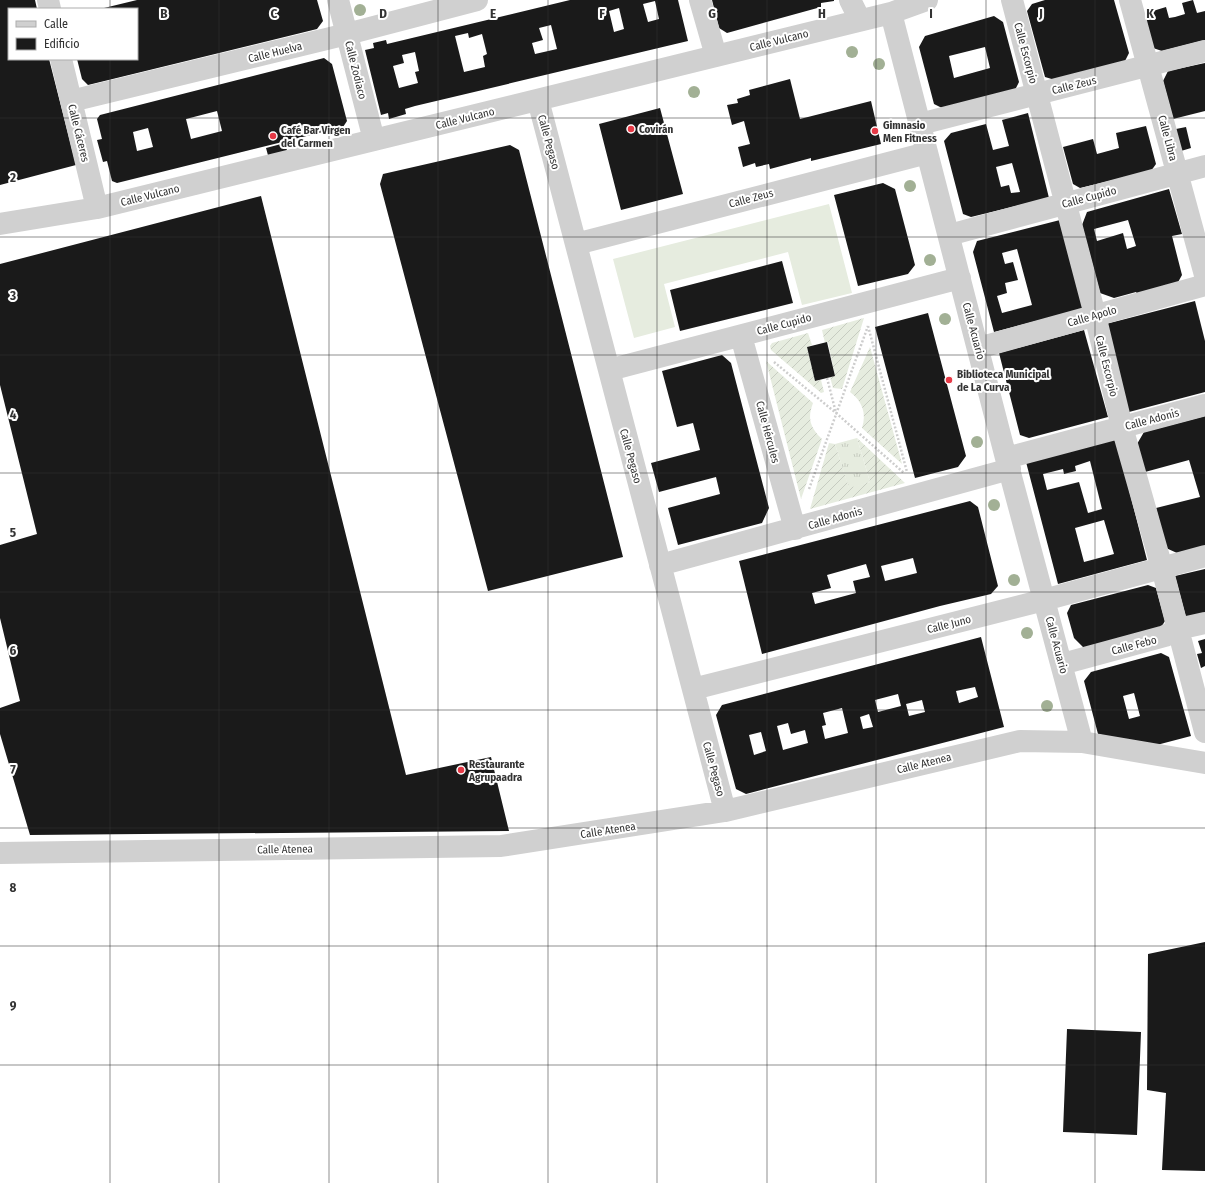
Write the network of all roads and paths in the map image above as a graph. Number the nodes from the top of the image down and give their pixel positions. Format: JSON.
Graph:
{"nodes":[{"id":1,"x":338,"y":0,"type":"edge"},
{"id":2,"x":478,"y":0,"type":"edge"},
{"id":3,"x":700,"y":0,"type":"edge"},
{"id":4,"x":850,"y":0,"type":"edge"},
{"id":5,"x":927,"y":0,"type":"edge"},
{"id":6,"x":1012,"y":0,"type":"edge"},
{"id":7,"x":1130,"y":0,"type":"edge"},
{"id":8,"x":891,"y":13,"type":"junction"},
{"id":9,"x":860,"y":20,"type":"junction"},
{"id":10,"x":347,"y":34,"type":"junction"},
{"id":11,"x":1205,"y":51,"type":"edge"},
{"id":12,"x":716,"y":56,"type":"junction"},
{"id":13,"x":61,"y":60,"type":"edge"},
{"id":14,"x":1148,"y":66,"type":"junction"},
{"id":15,"x":1037,"y":94,"type":"junction"},
{"id":16,"x":538,"y":100,"type":"junction"},
{"id":17,"x":71,"y":101,"type":"junction"},
{"id":18,"x":920,"y":124,"type":"junction"},
{"id":19,"x":374,"y":140,"type":"junction"},
{"id":20,"x":926,"y":153,"type":"junction"},
{"id":21,"x":1205,"y":166,"type":"edge"},
{"id":22,"x":1178,"y":174,"type":"junction"},
{"id":23,"x":1066,"y":204,"type":"junction"},
{"id":24,"x":97,"y":208,"type":"junction"},
{"id":25,"x":0,"y":224,"type":"edge"},
{"id":26,"x":949,"y":235,"type":"junction"},
{"id":27,"x":576,"y":244,"type":"junction"},
{"id":28,"x":1205,"y":275,"type":"edge"},
{"id":29,"x":960,"y":278,"type":"junction"},
{"id":30,"x":1205,"y":285,"type":"edge"},
{"id":31,"x":877,"y":300,"type":"junction"},
{"id":32,"x":1095,"y":315,"type":"junction"},
{"id":33,"x":868,"y":326,"type":"junction"},
{"id":34,"x":741,"y":336,"type":"junction"},
{"id":35,"x":978,"y":348,"type":"junction"},
{"id":36,"x":771,"y":360,"type":"dead end"},
{"id":37,"x":609,"y":370,"type":"junction"},
{"id":38,"x":827,"y":378,"type":"dead end"},
{"id":39,"x":1205,"y":405,"type":"edge"},
{"id":40,"x":836,"y":413,"type":"junction"},
{"id":41,"x":1122,"y":427,"type":"junction"},
{"id":42,"x":1008,"y":464,"type":"junction"},
{"id":43,"x":808,"y":493,"type":"dead end"},
{"id":44,"x":795,"y":529,"type":"junction"},
{"id":45,"x":1205,"y":556,"type":"edge"},
{"id":46,"x":660,"y":565,"type":"junction"},
{"id":47,"x":1162,"y":568,"type":"junction"},
{"id":48,"x":1044,"y":600,"type":"junction"},
{"id":49,"x":1205,"y":623,"type":"edge"},
{"id":50,"x":1178,"y":629,"type":"junction"},
{"id":51,"x":1062,"y":664,"type":"junction"},
{"id":52,"x":693,"y":689,"type":"junction"},
{"id":53,"x":1205,"y":732,"type":"edge"},
{"id":54,"x":1082,"y":742,"type":"junction"},
{"id":55,"x":1205,"y":763,"type":"edge"},
{"id":56,"x":725,"y":811,"type":"junction"},
{"id":57,"x":0,"y":853,"type":"edge"}],
"edges":[{"from":1,"to":10,"type":"street","name":"Calle Zodiaco"},
{"from":2,"to":10,"type":"street","name":"Calle Huelva"},
{"from":3,"to":12,"type":"street"},
{"from":4,"to":9,"type":"street"},
{"from":5,"to":8,"type":"street","name":"Calle Vulcano"},
{"from":6,"to":15,"type":"street","name":"Calle Escorpio"},
{"from":7,"to":14,"type":"street","name":"Calle Libra"},
{"from":8,"to":9,"type":"street","name":"Calle Vulcano"},
{"from":8,"to":18,"type":"street","name":"Calle Acuario"},
{"from":9,"to":12,"type":"street","name":"Calle Vulcano"},
{"from":10,"to":17,"type":"street","name":"Calle Huelva"},
{"from":10,"to":19,"type":"street","name":"Calle Zodiaco"},
{"from":11,"to":14,"type":"street","name":"Calle Zeus"},
{"from":12,"to":16,"type":"street","name":"Calle Vulcano"},
{"from":13,"to":17,"type":"street","name":"Calle Cáceres"},
{"from":14,"to":15,"type":"street","name":"Calle Zeus"},
{"from":14,"to":22,"type":"street","name":"Calle Libra"},
{"from":15,"to":18,"type":"street","name":"Calle Zeus"},
{"from":15,"to":23,"type":"street","name":"Calle Escorpio"},
{"from":16,"to":19,"type":"street","name":"Calle Vulcano"},
{"from":16,"to":27,"type":"street","name":"Calle Pegaso"},
{"from":17,"to":24,"type":"street","name":"Calle Cáceres"},
{"from":18,"to":20,"type":"street","name":"Calle Acuario"},
{"from":19,"to":24,"type":"street","name":"Calle Vulcano"},
{"from":20,"to":26,"type":"street","name":"Calle Acuario"},
{"from":20,"to":27,"type":"street","name":"Calle Zeus"},
{"from":21,"to":22,"type":"street","name":"Calle Cupido"},
{"from":22,"to":23,"type":"street","name":"Calle Cupido"},
{"from":22,"to":28,"type":"street","name":"Calle Libra"},
{"from":23,"to":26,"type":"street","name":"Calle Cupido"},
{"from":23,"to":32,"type":"street","name":"Calle Escorpio"},
{"from":24,"to":25,"type":"street","name":"Calle Vulcano"},
{"from":26,"to":29,"type":"street","name":"Calle Acuario"},
{"from":27,"to":37,"type":"street","name":"Calle Pegaso"},
{"from":29,"to":31,"type":"street","name":"Calle Cupido"},
{"from":29,"to":35,"type":"street","name":"Calle Acuario"},
{"from":30,"to":32,"type":"street","name":"Calle Apolo"},
{"from":31,"to":33,"type":"path"},
{"from":31,"to":34,"type":"street","name":"Calle Cupido"},
{"from":32,"to":35,"type":"street","name":"Calle Apolo"},
{"from":32,"to":41,"type":"street","name":"Calle Escorpio"},
{"from":33,"to":40,"type":"path"},
{"from":33,"to":40,"type":"path"},
{"from":34,"to":37,"type":"street","name":"Calle Cupido"},
{"from":34,"to":44,"type":"street","name":"Calle Hércules"},
{"from":35,"to":42,"type":"street","name":"Calle Acuario"},
{"from":36,"to":40,"type":"path"},
{"from":37,"to":46,"type":"street","name":"Calle Pegaso"},
{"from":38,"to":40,"type":"path"},
{"from":39,"to":41,"type":"street","name":"Calle Adonis"},
{"from":40,"to":43,"type":"path"},
{"from":41,"to":42,"type":"street","name":"Calle Adonis"},
{"from":41,"to":47,"type":"street","name":"Calle Escorpio"},
{"from":42,"to":44,"type":"street","name":"Calle Adonis"},
{"from":42,"to":48,"type":"street","name":"Calle Acuario"},
{"from":44,"to":46,"type":"street","name":"Calle Adonis"},
{"from":45,"to":47,"type":"street","name":"Calle Juno"},
{"from":46,"to":52,"type":"street","name":"Calle Pegaso"},
{"from":47,"to":48,"type":"street","name":"Calle Juno"},
{"from":47,"to":50,"type":"street","name":"Calle Escorpio"},
{"from":48,"to":51,"type":"street","name":"Calle Acuario"},
{"from":48,"to":52,"type":"street","name":"Calle Juno"},
{"from":49,"to":50,"type":"street","name":"Calle Febo"},
{"from":50,"to":51,"type":"street","name":"Calle Febo"},
{"from":50,"to":53,"type":"street","name":"Calle Escorpio"},
{"from":51,"to":54,"type":"street","name":"Calle Acuario"},
{"from":52,"to":56,"type":"street","name":"Calle Pegaso"},
{"from":54,"to":55,"type":"street","name":"Calle Atenea"},
{"from":54,"to":56,"type":"street","name":"Calle Atenea"},
{"from":56,"to":57,"type":"street","name":"Calle Atenea"}]}
